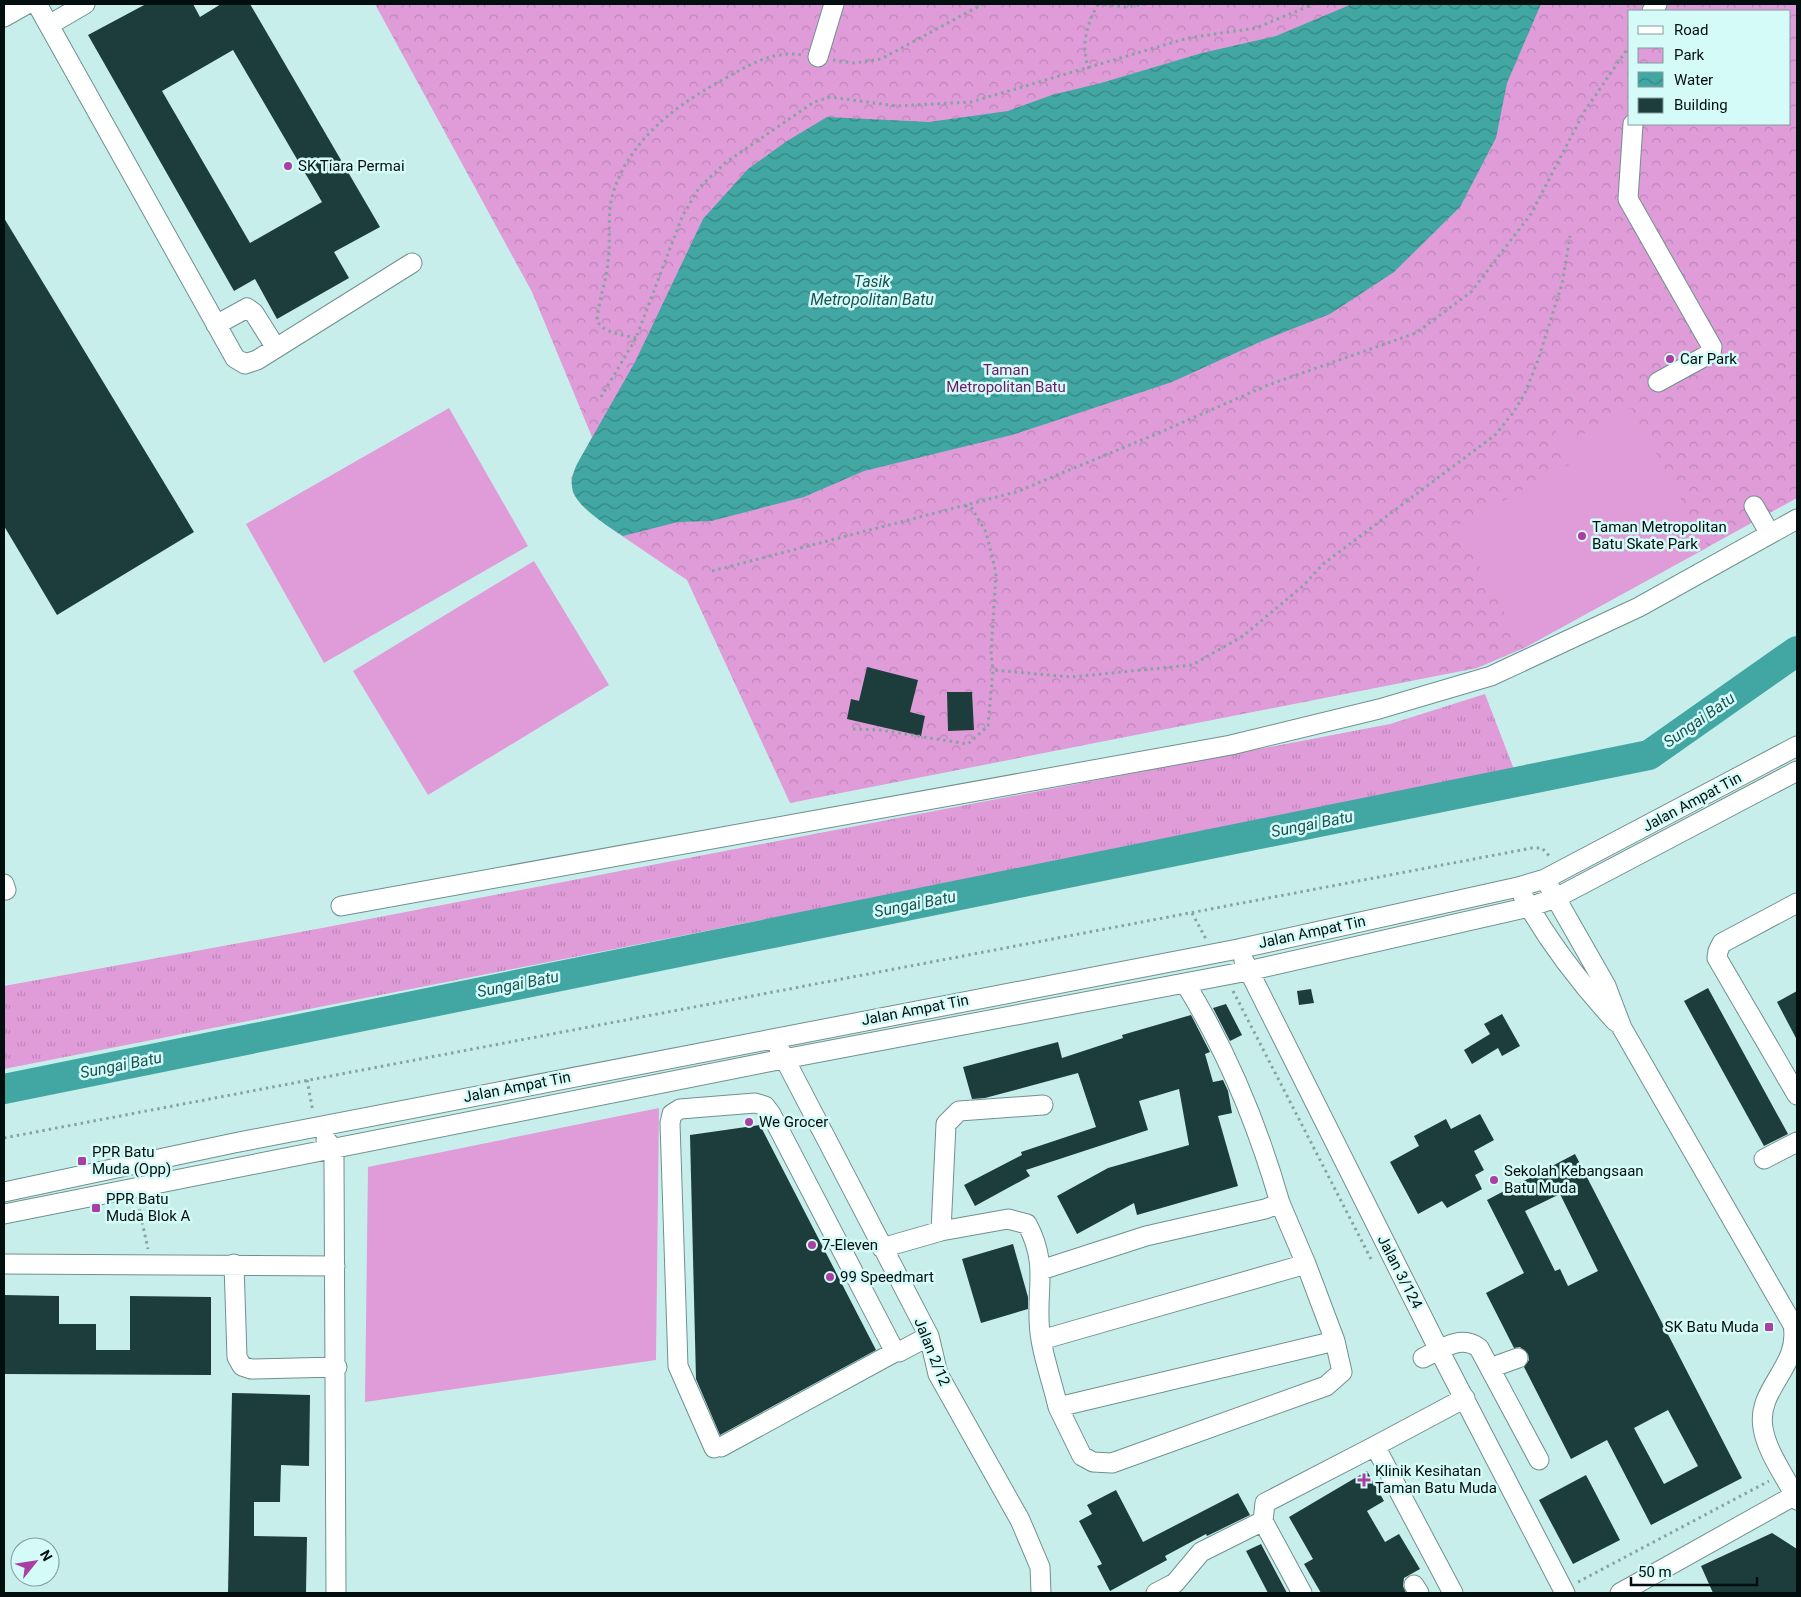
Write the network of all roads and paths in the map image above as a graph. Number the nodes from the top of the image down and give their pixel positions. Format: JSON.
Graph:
{"nodes":[{"id":1,"x":26,"y":4,"type":"edge"},
{"id":2,"x":37,"y":4,"type":"edge"},
{"id":3,"x":85,"y":4,"type":"edge"},
{"id":4,"x":834,"y":4,"type":"edge"},
{"id":5,"x":983,"y":4,"type":"edge"},
{"id":6,"x":1098,"y":4,"type":"edge"},
{"id":7,"x":1147,"y":4,"type":"edge"},
{"id":8,"x":1314,"y":4,"type":"edge"},
{"id":9,"x":4,"y":17,"type":"edge"},
{"id":10,"x":49,"y":25,"type":"junction"},
{"id":11,"x":1628,"y":48,"type":"edge"},
{"id":12,"x":818,"y":57,"type":"junction"},
{"id":13,"x":1089,"y":69,"type":"junction"},
{"id":14,"x":1633,"y":125,"type":"edge"},
{"id":15,"x":1570,"y":236,"type":"dead end"},
{"id":16,"x":412,"y":263,"type":"dead end"},
{"id":17,"x":216,"y":325,"type":"junction"},
{"id":18,"x":636,"y":338,"type":"junction"},
{"id":19,"x":276,"y":348,"type":"junction"},
{"id":20,"x":1658,"y":382,"type":"dead end"},
{"id":21,"x":601,"y":397,"type":"dead end"},
{"id":22,"x":1758,"y":504,"type":"dead end"},
{"id":23,"x":963,"y":505,"type":"junction"},
{"id":24,"x":1797,"y":519,"type":"edge"},
{"id":25,"x":1774,"y":532,"type":"junction"},
{"id":26,"x":712,"y":571,"type":"dead end"},
{"id":27,"x":993,"y":670,"type":"junction"},
{"id":28,"x":853,"y":730,"type":"dead end"},
{"id":29,"x":1797,"y":746,"type":"edge"},
{"id":30,"x":1797,"y":771,"type":"edge"},
{"id":31,"x":1552,"y":876,"type":"junction"},
{"id":32,"x":1518,"y":887,"type":"junction"},
{"id":33,"x":1556,"y":898,"type":"junction"},
{"id":34,"x":1797,"y":904,"type":"edge"},
{"id":35,"x":341,"y":906,"type":"dead end"},
{"id":36,"x":1529,"y":907,"type":"junction"},
{"id":37,"x":1238,"y":949,"type":"junction"},
{"id":38,"x":1248,"y":971,"type":"junction"},
{"id":39,"x":1185,"y":983,"type":"junction"},
{"id":40,"x":1622,"y":1028,"type":"junction"},
{"id":41,"x":774,"y":1037,"type":"junction"},
{"id":42,"x":784,"y":1059,"type":"junction"},
{"id":43,"x":307,"y":1080,"type":"junction"},
{"id":44,"x":1797,"y":1095,"type":"edge"},
{"id":45,"x":1042,"y":1105,"type":"dead end"},
{"id":46,"x":313,"y":1109,"type":"dead end"},
{"id":47,"x":4,"y":1138,"type":"edge"},
{"id":48,"x":1797,"y":1142,"type":"edge"},
{"id":49,"x":234,"y":1143,"type":"junction"},
{"id":50,"x":334,"y":1149,"type":"junction"},
{"id":51,"x":1764,"y":1160,"type":"dead end"},
{"id":52,"x":4,"y":1192,"type":"edge"},
{"id":53,"x":138,"y":1203,"type":"dead end"},
{"id":54,"x":1280,"y":1203,"type":"junction"},
{"id":55,"x":4,"y":1214,"type":"edge"},
{"id":56,"x":940,"y":1230,"type":"junction"},
{"id":57,"x":882,"y":1248,"type":"junction"},
{"id":58,"x":4,"y":1264,"type":"edge"},
{"id":59,"x":152,"y":1264,"type":"junction"},
{"id":60,"x":234,"y":1264,"type":"junction"},
{"id":61,"x":1306,"y":1264,"type":"junction"},
{"id":62,"x":335,"y":1266,"type":"junction"},
{"id":63,"x":1041,"y":1270,"type":"junction"},
{"id":64,"x":929,"y":1336,"type":"junction"},
{"id":65,"x":1041,"y":1340,"type":"junction"},
{"id":66,"x":1335,"y":1341,"type":"junction"},
{"id":67,"x":895,"y":1352,"type":"junction"},
{"id":68,"x":1431,"y":1354,"type":"junction"},
{"id":69,"x":1518,"y":1358,"type":"dead end"},
{"id":70,"x":337,"y":1367,"type":"junction"},
{"id":71,"x":1490,"y":1368,"type":"junction"},
{"id":72,"x":1465,"y":1398,"type":"junction"},
{"id":73,"x":1058,"y":1407,"type":"junction"},
{"id":74,"x":1375,"y":1446,"type":"junction"},
{"id":75,"x":1539,"y":1460,"type":"dead end"},
{"id":76,"x":1783,"y":1474,"type":"junction"},
{"id":77,"x":1796,"y":1496,"type":"edge"},
{"id":78,"x":1263,"y":1521,"type":"junction"},
{"id":79,"x":1564,"y":1591,"type":"edge"},
{"id":80,"x":336,"y":1593,"type":"edge"},
{"id":81,"x":1041,"y":1593,"type":"edge"},
{"id":82,"x":1156,"y":1593,"type":"edge"},
{"id":83,"x":1302,"y":1593,"type":"edge"},
{"id":84,"x":1453,"y":1593,"type":"edge"},
{"id":85,"x":1620,"y":1593,"type":"edge"}],
"edges":[{"from":1,"to":9,"type":"street"},
{"from":2,"to":10,"type":"street"},
{"from":3,"to":10,"type":"street"},
{"from":4,"to":12,"type":"street"},
{"from":5,"to":12,"type":"path"},
{"from":6,"to":7,"type":"path"},
{"from":6,"to":13,"type":"path"},
{"from":8,"to":13,"type":"path"},
{"from":10,"to":17,"type":"street"},
{"from":11,"to":23,"type":"path"},
{"from":12,"to":18,"type":"path"},
{"from":13,"to":18,"type":"path"},
{"from":14,"to":20,"type":"street"},
{"from":15,"to":27,"type":"path"},
{"from":16,"to":19,"type":"street"},
{"from":17,"to":19,"type":"street"},
{"from":17,"to":19,"type":"street"},
{"from":18,"to":21,"type":"path"},
{"from":22,"to":25,"type":"street"},
{"from":23,"to":26,"type":"path"},
{"from":23,"to":27,"type":"path"},
{"from":24,"to":25,"type":"street"},
{"from":25,"to":35,"type":"street"},
{"from":27,"to":28,"type":"path"},
{"from":29,"to":31,"type":"street","name":"Jalan Ampat Tin"},
{"from":30,"to":33,"type":"street","name":"Jalan Ampat Tin"},
{"from":31,"to":32,"type":"street","name":"Jalan Ampat Tin"},
{"from":31,"to":33,"type":"street"},
{"from":31,"to":43,"type":"path"},
{"from":32,"to":36,"type":"street"},
{"from":32,"to":37,"type":"street","name":"Jalan Ampat Tin"},
{"from":33,"to":36,"type":"street","name":"Jalan Ampat Tin"},
{"from":33,"to":40,"type":"street"},
{"from":34,"to":44,"type":"street"},
{"from":36,"to":38,"type":"street","name":"Jalan Ampat Tin"},
{"from":36,"to":40,"type":"street"},
{"from":37,"to":38,"type":"street","name":"Jalan 3/124"},
{"from":37,"to":41,"type":"street","name":"Jalan Ampat Tin"},
{"from":38,"to":39,"type":"street","name":"Jalan Ampat Tin"},
{"from":38,"to":68,"type":"street","name":"Jalan 3/124"},
{"from":39,"to":42,"type":"street","name":"Jalan Ampat Tin"},
{"from":39,"to":54,"type":"street"},
{"from":40,"to":76,"type":"street"},
{"from":41,"to":42,"type":"street","name":"Jalan 2/12"},
{"from":41,"to":49,"type":"street","name":"Jalan Ampat Tin"},
{"from":42,"to":50,"type":"street","name":"Jalan Ampat Tin"},
{"from":42,"to":57,"type":"street","name":"Jalan 2/12"},
{"from":43,"to":46,"type":"path"},
{"from":43,"to":47,"type":"path"},
{"from":45,"to":56,"type":"street"},
{"from":48,"to":51,"type":"street"},
{"from":49,"to":50,"type":"street"},
{"from":49,"to":52,"type":"street","name":"Jalan Ampat Tin"},
{"from":50,"to":55,"type":"street","name":"Jalan Ampat Tin"},
{"from":50,"to":62,"type":"street"},
{"from":53,"to":59,"type":"path"},
{"from":54,"to":61,"type":"street"},
{"from":54,"to":63,"type":"street"},
{"from":56,"to":57,"type":"street"},
{"from":56,"to":63,"type":"street"},
{"from":57,"to":64,"type":"street","name":"Jalan 2/12"},
{"from":58,"to":59,"type":"street"},
{"from":59,"to":60,"type":"street"},
{"from":60,"to":62,"type":"street"},
{"from":60,"to":70,"type":"street"},
{"from":61,"to":65,"type":"street"},
{"from":61,"to":66,"type":"street"},
{"from":62,"to":70,"type":"street"},
{"from":63,"to":65,"type":"street"},
{"from":64,"to":67,"type":"street"},
{"from":64,"to":81,"type":"street","name":"Jalan 2/12"},
{"from":65,"to":73,"type":"street"},
{"from":66,"to":73,"type":"street"},
{"from":66,"to":73,"type":"street"},
{"from":67,"to":67,"type":"street"},
{"from":68,"to":71,"type":"street"},
{"from":68,"to":72,"type":"street","name":"Jalan 3/124"},
{"from":69,"to":71,"type":"street"},
{"from":70,"to":80,"type":"street"},
{"from":71,"to":75,"type":"street"},
{"from":72,"to":74,"type":"street"},
{"from":72,"to":79,"type":"street","name":"Jalan 3/124"},
{"from":74,"to":78,"type":"street"},
{"from":74,"to":84,"type":"street"},
{"from":76,"to":77,"type":"street"},
{"from":76,"to":79,"type":"path"},
{"from":77,"to":85,"type":"street"},
{"from":78,"to":82,"type":"street"},
{"from":78,"to":83,"type":"street"}]}
